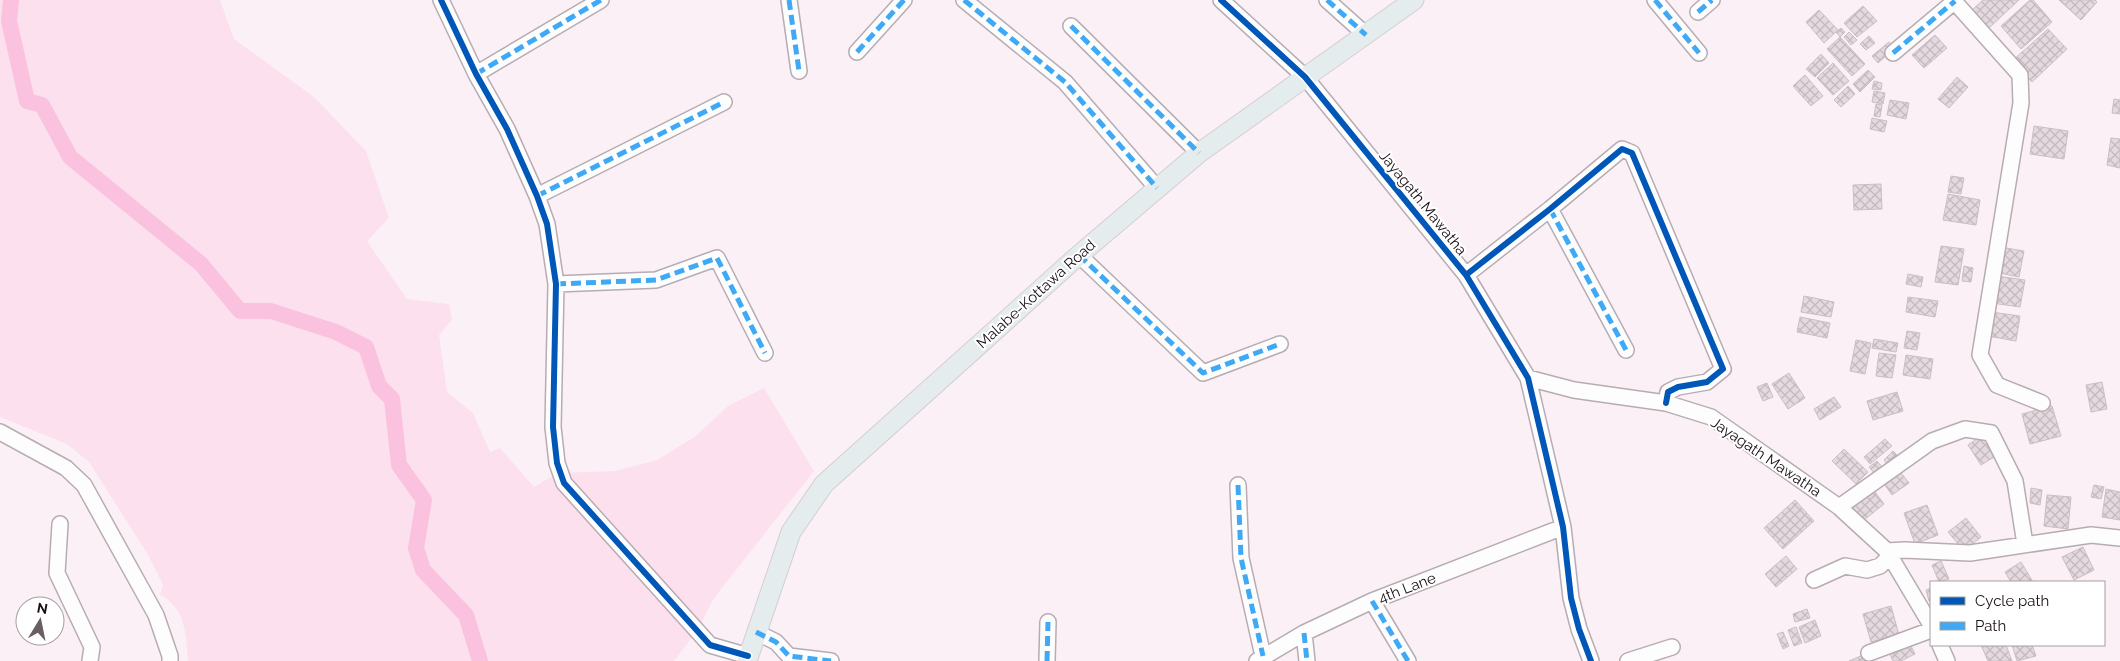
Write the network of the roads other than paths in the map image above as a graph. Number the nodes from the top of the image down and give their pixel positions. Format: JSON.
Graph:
{"nodes":[{"id":1,"x":441,"y":0,"type":"edge"},
{"id":2,"x":601,"y":0,"type":"edge"},
{"id":3,"x":789,"y":0,"type":"edge"},
{"id":4,"x":904,"y":0,"type":"edge"},
{"id":5,"x":964,"y":0,"type":"edge"},
{"id":6,"x":1220,"y":0,"type":"edge"},
{"id":7,"x":1327,"y":0,"type":"edge"},
{"id":8,"x":1413,"y":0,"type":"edge"},
{"id":9,"x":1655,"y":0,"type":"edge"},
{"id":10,"x":1712,"y":0,"type":"edge"},
{"id":11,"x":1954,"y":1,"type":"edge"},
{"id":12,"x":1698,"y":12,"type":"dead end"},
{"id":13,"x":1071,"y":26,"type":"dead end"},
{"id":14,"x":1366,"y":35,"type":"junction"},
{"id":15,"x":857,"y":52,"type":"dead end"},
{"id":16,"x":1893,"y":53,"type":"dead end"},
{"id":17,"x":1700,"y":54,"type":"dead end"},
{"id":18,"x":799,"y":71,"type":"dead end"},
{"id":19,"x":476,"y":74,"type":"junction"},
{"id":20,"x":1305,"y":77,"type":"junction"},
{"id":21,"x":724,"y":102,"type":"dead end"},
{"id":22,"x":1199,"y":153,"type":"junction"},
{"id":23,"x":1157,"y":188,"type":"junction"},
{"id":24,"x":537,"y":196,"type":"junction"},
{"id":25,"x":1550,"y":209,"type":"junction"},
{"id":26,"x":1079,"y":255,"type":"junction"},
{"id":27,"x":1466,"y":275,"type":"junction"},
{"id":28,"x":556,"y":284,"type":"junction"},
{"id":29,"x":1280,"y":344,"type":"dead end"},
{"id":30,"x":1626,"y":350,"type":"dead end"},
{"id":31,"x":765,"y":353,"type":"dead end"},
{"id":32,"x":1528,"y":378,"type":"junction"},
{"id":33,"x":1666,"y":403,"type":"junction"},
{"id":34,"x":2042,"y":403,"type":"dead end"},
{"id":35,"x":0,"y":432,"type":"edge"},
{"id":36,"x":1238,"y":484,"type":"dead end"},
{"id":37,"x":1839,"y":507,"type":"junction"},
{"id":38,"x":60,"y":524,"type":"dead end"},
{"id":39,"x":1563,"y":528,"type":"junction"},
{"id":40,"x":2120,"y":538,"type":"edge"},
{"id":41,"x":2025,"y":544,"type":"junction"},
{"id":42,"x":1889,"y":553,"type":"junction"},
{"id":43,"x":1814,"y":580,"type":"dead end"},
{"id":44,"x":1372,"y":601,"type":"junction"},
{"id":45,"x":1048,"y":622,"type":"dead end"},
{"id":46,"x":1930,"y":623,"type":"edge"},
{"id":47,"x":1930,"y":630,"type":"edge"},
{"id":48,"x":756,"y":632,"type":"junction"},
{"id":49,"x":1304,"y":634,"type":"junction"},
{"id":50,"x":1940,"y":646,"type":"edge"},
{"id":51,"x":1672,"y":647,"type":"dead end"},
{"id":52,"x":1869,"y":653,"type":"dead end"},
{"id":53,"x":748,"y":658,"type":"edge"},
{"id":54,"x":1260,"y":658,"type":"edge"},
{"id":55,"x":90,"y":661,"type":"edge"},
{"id":56,"x":170,"y":661,"type":"edge"},
{"id":57,"x":831,"y":661,"type":"edge"},
{"id":58,"x":1047,"y":661,"type":"edge"},
{"id":59,"x":1307,"y":661,"type":"edge"},
{"id":60,"x":1408,"y":661,"type":"edge"},
{"id":61,"x":1591,"y":661,"type":"edge"},
{"id":62,"x":1628,"y":661,"type":"edge"},
{"id":63,"x":1947,"y":661,"type":"edge"}],
"edges":[{"from":1,"to":19,"type":"street"},
{"from":2,"to":19,"type":"street"},
{"from":3,"to":18,"type":"street"},
{"from":4,"to":15,"type":"street"},
{"from":5,"to":23,"type":"street"},
{"from":6,"to":20,"type":"street","name":"Jayagath Mawatha"},
{"from":7,"to":14,"type":"street"},
{"from":8,"to":14,"type":"main road","name":"Malabe-Kottawa Road"},
{"from":9,"to":17,"type":"street"},
{"from":10,"to":12,"type":"street"},
{"from":11,"to":16,"type":"street"},
{"from":11,"to":34,"type":"street"},
{"from":13,"to":22,"type":"street"},
{"from":14,"to":20,"type":"main road","name":"Malabe-Kottawa Road"},
{"from":19,"to":24,"type":"street"},
{"from":20,"to":22,"type":"main road","name":"Malabe-Kottawa Road"},
{"from":20,"to":27,"type":"street","name":"Jayagath Mawatha"},
{"from":21,"to":24,"type":"street"},
{"from":22,"to":23,"type":"main road","name":"Malabe-Kottawa Road"},
{"from":23,"to":26,"type":"main road","name":"Malabe-Kottawa Road"},
{"from":24,"to":28,"type":"street"},
{"from":25,"to":27,"type":"street"},
{"from":25,"to":30,"type":"street"},
{"from":25,"to":33,"type":"street"},
{"from":26,"to":29,"type":"street"},
{"from":26,"to":48,"type":"main road","name":"Malabe-Kottawa Road"},
{"from":27,"to":32,"type":"street","name":"Jayagath Mawatha"},
{"from":28,"to":31,"type":"street"},
{"from":28,"to":53,"type":"street"},
{"from":32,"to":33,"type":"street","name":"Jayagath Mawatha"},
{"from":32,"to":39,"type":"street"},
{"from":33,"to":37,"type":"street","name":"Jayagath Mawatha"},
{"from":35,"to":56,"type":"street"},
{"from":36,"to":54,"type":"street"},
{"from":37,"to":41,"type":"street"},
{"from":37,"to":42,"type":"street","name":"Jayagath Mawatha"},
{"from":38,"to":55,"type":"street"},
{"from":39,"to":44,"type":"street","name":"4th Lane"},
{"from":39,"to":61,"type":"street"},
{"from":40,"to":41,"type":"street"},
{"from":41,"to":42,"type":"street"},
{"from":42,"to":43,"type":"street"},
{"from":42,"to":46,"type":"street","name":"Jayagath Mawatha"},
{"from":44,"to":49,"type":"street","name":"4th Lane"},
{"from":44,"to":60,"type":"street"},
{"from":45,"to":58,"type":"street"},
{"from":47,"to":52,"type":"street"},
{"from":48,"to":53,"type":"main road","name":"Malabe-Kottawa Road"},
{"from":48,"to":57,"type":"street"},
{"from":49,"to":54,"type":"street","name":"4th Lane"},
{"from":49,"to":59,"type":"street"},
{"from":50,"to":63,"type":"street"},
{"from":51,"to":62,"type":"street"}]}
